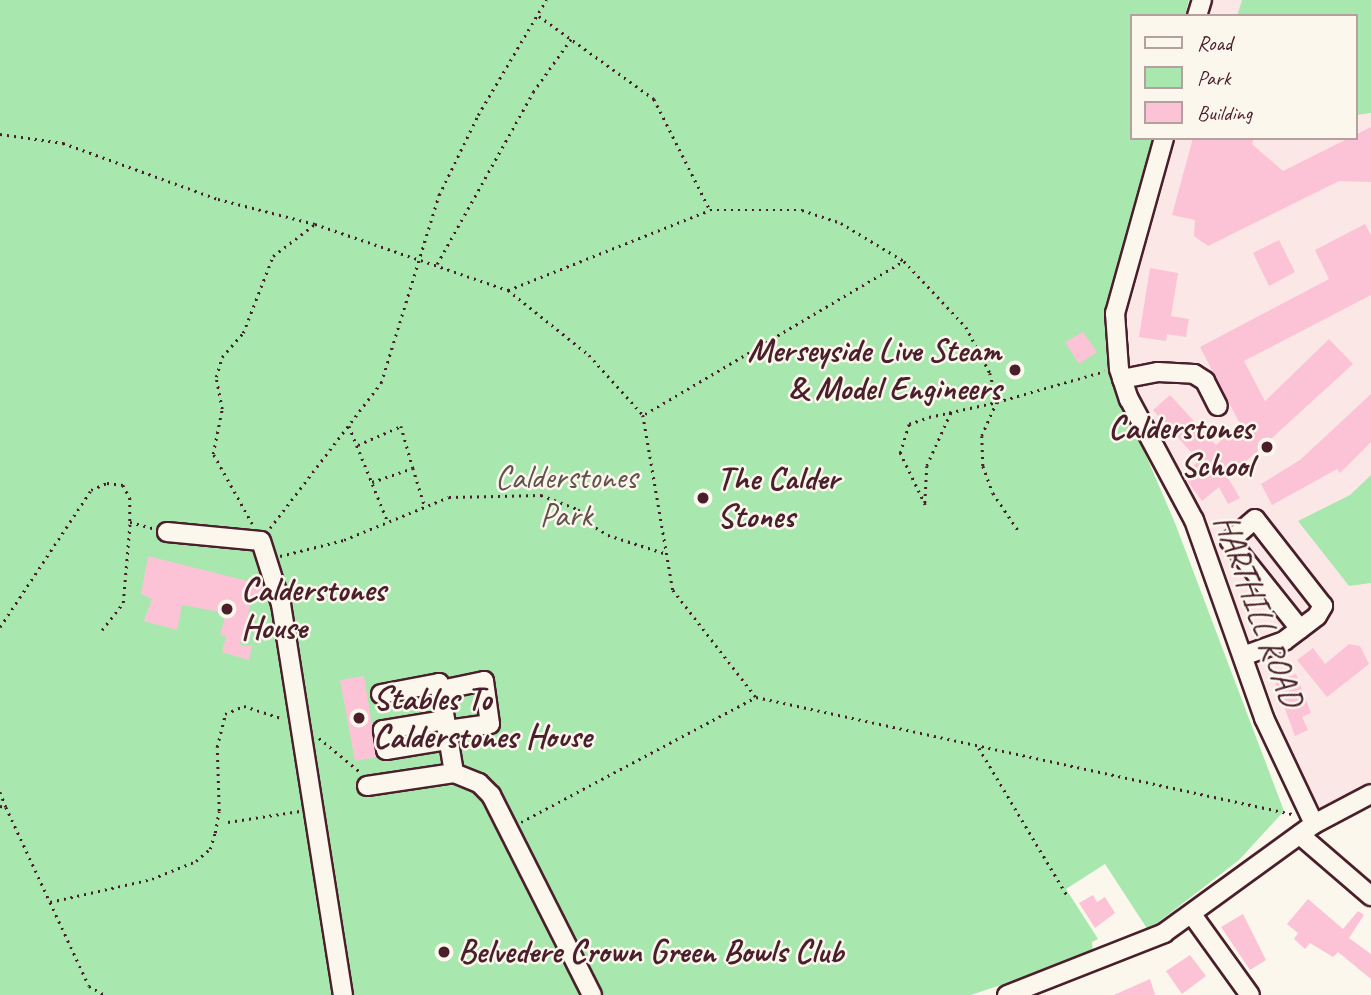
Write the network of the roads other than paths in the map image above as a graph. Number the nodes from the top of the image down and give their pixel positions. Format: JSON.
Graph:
{"nodes":[{"id":1,"x":1163,"y":140,"type":"edge"},
{"id":2,"x":1120,"y":374,"type":"junction"},
{"id":3,"x":1218,"y":406,"type":"dead end"},
{"id":4,"x":167,"y":531,"type":"road end"},
{"id":5,"x":1300,"y":629,"type":"junction"},
{"id":6,"x":1243,"y":656,"type":"junction"},
{"id":7,"x":441,"y":690,"type":"junction"},
{"id":8,"x":381,"y":694,"type":"dead end"},
{"id":9,"x":447,"y":730,"type":"junction"},
{"id":10,"x":454,"y":773,"type":"junction"},
{"id":11,"x":367,"y":786,"type":"road end"},
{"id":12,"x":1371,"y":794,"type":"edge"},
{"id":13,"x":1307,"y":829,"type":"junction"},
{"id":14,"x":1371,"y":896,"type":"edge"},
{"id":15,"x":1193,"y":916,"type":"junction"},
{"id":16,"x":343,"y":995,"type":"edge"},
{"id":17,"x":592,"y":995,"type":"edge"},
{"id":18,"x":1007,"y":995,"type":"edge"},
{"id":19,"x":1251,"y":995,"type":"edge"}],
"edges":[{"from":1,"to":2,"type":"street","name":"HARTHILL ROAD"},
{"from":2,"to":3,"type":"street"},
{"from":2,"to":6,"type":"street","name":"HARTHILL ROAD"},
{"from":4,"to":16,"type":"street"},
{"from":5,"to":5,"type":"street"},
{"from":5,"to":6,"type":"street"},
{"from":6,"to":13,"type":"street","name":"HARTHILL ROAD"},
{"from":7,"to":8,"type":"street"},
{"from":7,"to":9,"type":"street"},
{"from":7,"to":9,"type":"street"},
{"from":9,"to":10,"type":"street"},
{"from":10,"to":11,"type":"street"},
{"from":10,"to":17,"type":"street"},
{"from":12,"to":13,"type":"street"},
{"from":13,"to":14,"type":"street","name":"HARTHILL ROAD"},
{"from":13,"to":15,"type":"street"},
{"from":15,"to":18,"type":"street"},
{"from":15,"to":19,"type":"street"}]}
